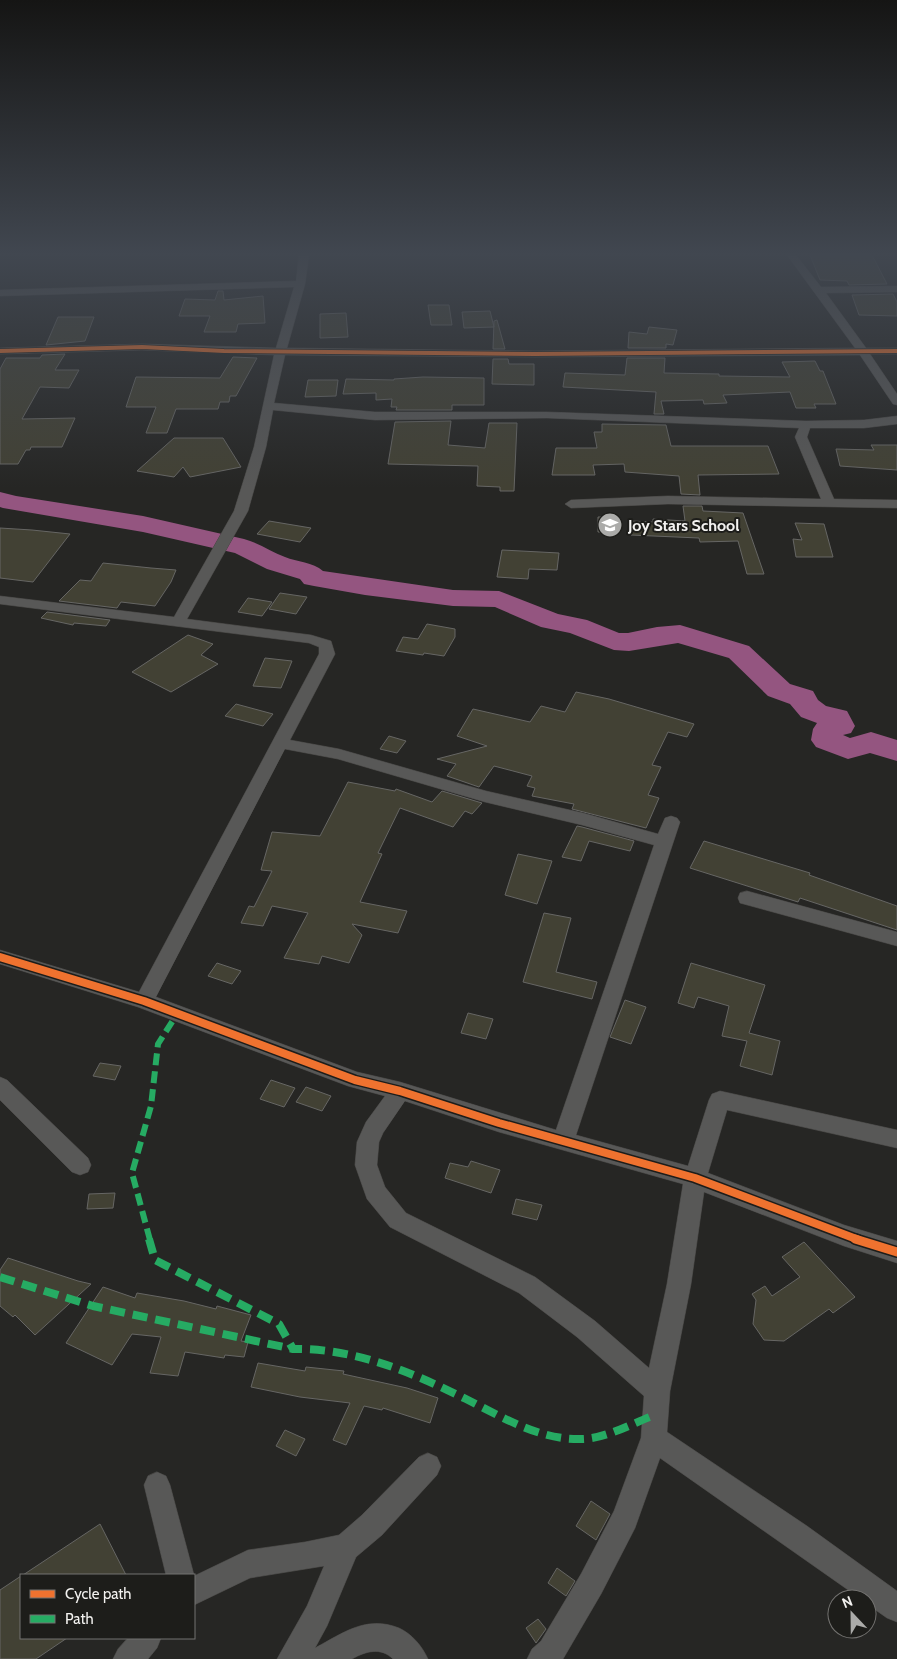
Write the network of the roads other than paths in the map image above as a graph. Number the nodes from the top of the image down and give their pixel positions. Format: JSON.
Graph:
{"nodes":[{"id":1,"x":285,"y":332,"type":"edge"},
{"id":2,"x":850,"y":332,"type":"edge"},
{"id":3,"x":0,"y":351,"type":"edge"},
{"id":4,"x":279,"y":351,"type":"junction"},
{"id":5,"x":863,"y":351,"type":"junction"},
{"id":6,"x":897,"y":351,"type":"edge"},
{"id":7,"x":897,"y":402,"type":"edge"},
{"id":8,"x":268,"y":406,"type":"junction"},
{"id":9,"x":897,"y":420,"type":"edge"},
{"id":10,"x":806,"y":426,"type":"junction"},
{"id":11,"x":829,"y":502,"type":"junction"},
{"id":12,"x":571,"y":504,"type":"dead end"},
{"id":13,"x":897,"y":504,"type":"edge"},
{"id":14,"x":0,"y":600,"type":"edge"},
{"id":15,"x":179,"y":621,"type":"junction"},
{"id":16,"x":281,"y":743,"type":"junction"},
{"id":17,"x":671,"y":822,"type":"dead end"},
{"id":18,"x":664,"y":842,"type":"junction"},
{"id":19,"x":747,"y":898,"type":"dead end"},
{"id":20,"x":897,"y":939,"type":"edge"},
{"id":21,"x":0,"y":957,"type":"edge"},
{"id":22,"x":144,"y":1001,"type":"junction"},
{"id":23,"x":0,"y":1086,"type":"edge"},
{"id":24,"x":400,"y":1091,"type":"junction"},
{"id":25,"x":897,"y":1139,"type":"edge"},
{"id":26,"x":563,"y":1141,"type":"junction"},
{"id":27,"x":80,"y":1165,"type":"dead end"},
{"id":28,"x":695,"y":1178,"type":"junction"},
{"id":29,"x":897,"y":1252,"type":"edge"},
{"id":30,"x":657,"y":1391,"type":"junction"},
{"id":31,"x":654,"y":1438,"type":"junction"},
{"id":32,"x":428,"y":1466,"type":"dead end"},
{"id":33,"x":157,"y":1485,"type":"dead end"},
{"id":34,"x":346,"y":1547,"type":"junction"},
{"id":35,"x":180,"y":1574,"type":"edge"},
{"id":36,"x":195,"y":1590,"type":"edge"},
{"id":37,"x":897,"y":1608,"type":"edge"},
{"id":38,"x":146,"y":1639,"type":"edge"},
{"id":39,"x":128,"y":1659,"type":"edge"},
{"id":40,"x":292,"y":1659,"type":"edge"},
{"id":41,"x":323,"y":1659,"type":"edge"},
{"id":42,"x":413,"y":1659,"type":"edge"},
{"id":43,"x":542,"y":1659,"type":"edge"}],
"edges":[{"from":1,"to":4,"type":"street"},
{"from":2,"to":5,"type":"street"},
{"from":3,"to":4,"type":"street"},
{"from":4,"to":5,"type":"street"},
{"from":4,"to":8,"type":"street"},
{"from":5,"to":6,"type":"street"},
{"from":5,"to":7,"type":"street"},
{"from":8,"to":10,"type":"street"},
{"from":8,"to":15,"type":"street"},
{"from":9,"to":10,"type":"street"},
{"from":10,"to":11,"type":"street"},
{"from":11,"to":12,"type":"street"},
{"from":11,"to":13,"type":"street"},
{"from":14,"to":15,"type":"street"},
{"from":15,"to":16,"type":"street"},
{"from":16,"to":18,"type":"street"},
{"from":16,"to":22,"type":"street"},
{"from":17,"to":18,"type":"street"},
{"from":18,"to":26,"type":"street"},
{"from":19,"to":20,"type":"street"},
{"from":21,"to":22,"type":"street"},
{"from":22,"to":24,"type":"street"},
{"from":23,"to":27,"type":"street"},
{"from":24,"to":26,"type":"street"},
{"from":24,"to":30,"type":"street"},
{"from":25,"to":28,"type":"street"},
{"from":26,"to":28,"type":"street"},
{"from":28,"to":29,"type":"street"},
{"from":28,"to":30,"type":"street"},
{"from":30,"to":31,"type":"street"},
{"from":31,"to":37,"type":"street"},
{"from":31,"to":43,"type":"street"},
{"from":32,"to":34,"type":"street"},
{"from":33,"to":35,"type":"street"},
{"from":34,"to":36,"type":"street"},
{"from":34,"to":40,"type":"street"},
{"from":38,"to":39,"type":"street"},
{"from":41,"to":42,"type":"street"}]}
